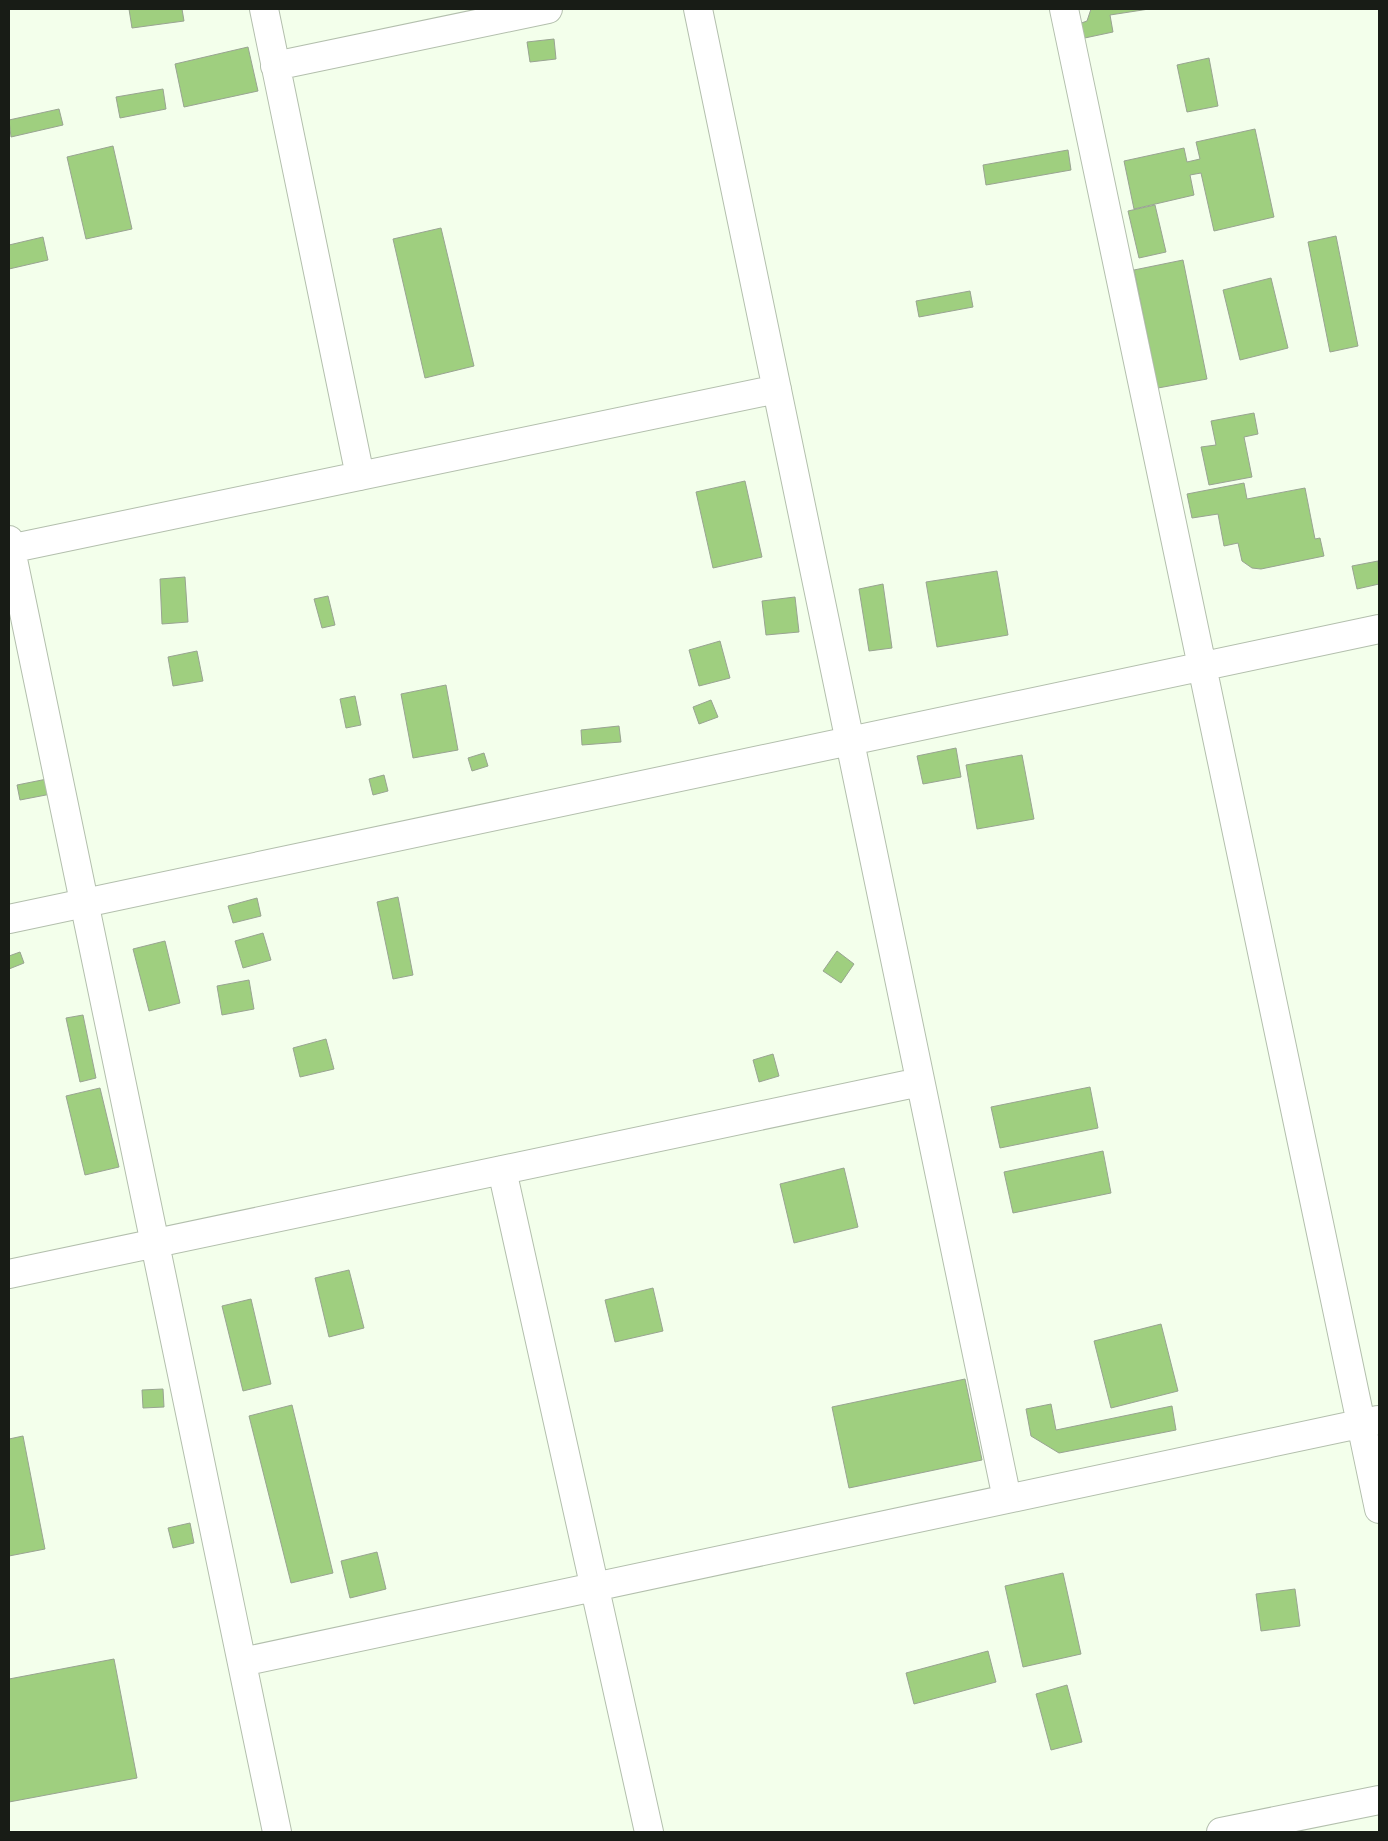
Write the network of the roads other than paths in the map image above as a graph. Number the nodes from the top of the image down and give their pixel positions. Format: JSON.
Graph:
{"nodes":[{"id":1,"x":264,"y":9,"type":"edge"},
{"id":2,"x":548,"y":9,"type":"edge"},
{"id":3,"x":698,"y":9,"type":"edge"},
{"id":4,"x":1064,"y":9,"type":"edge"},
{"id":5,"x":276,"y":66,"type":"junction"},
{"id":6,"x":776,"y":389,"type":"junction"},
{"id":7,"x":360,"y":476,"type":"junction"},
{"id":8,"x":9,"y":546,"type":"edge"},
{"id":9,"x":1379,"y":629,"type":"edge"},
{"id":10,"x":1202,"y":666,"type":"junction"},
{"id":11,"x":850,"y":741,"type":"junction"},
{"id":12,"x":84,"y":903,"type":"junction"},
{"id":13,"x":9,"y":919,"type":"edge"},
{"id":14,"x":920,"y":1082,"type":"junction"},
{"id":15,"x":502,"y":1170,"type":"junction"},
{"id":16,"x":155,"y":1243,"type":"junction"},
{"id":17,"x":9,"y":1274,"type":"edge"},
{"id":18,"x":1370,"y":1422,"type":"edge"},
{"id":19,"x":1007,"y":1499,"type":"junction"},
{"id":20,"x":1379,"y":1509,"type":"edge"},
{"id":21,"x":595,"y":1587,"type":"junction"},
{"id":22,"x":242,"y":1662,"type":"junction"},
{"id":23,"x":1379,"y":1800,"type":"edge"},
{"id":24,"x":277,"y":1832,"type":"edge"},
{"id":25,"x":649,"y":1832,"type":"edge"},
{"id":26,"x":1221,"y":1832,"type":"edge"}],
"edges":[{"from":1,"to":5,"type":"street"},
{"from":2,"to":5,"type":"street"},
{"from":3,"to":6,"type":"street"},
{"from":4,"to":10,"type":"street"},
{"from":5,"to":7,"type":"street"},
{"from":6,"to":7,"type":"street"},
{"from":6,"to":11,"type":"street"},
{"from":7,"to":8,"type":"street"},
{"from":8,"to":12,"type":"street"},
{"from":9,"to":10,"type":"street"},
{"from":10,"to":11,"type":"street"},
{"from":10,"to":18,"type":"street"},
{"from":11,"to":12,"type":"street"},
{"from":11,"to":14,"type":"street"},
{"from":12,"to":13,"type":"street"},
{"from":12,"to":16,"type":"street"},
{"from":14,"to":15,"type":"street"},
{"from":14,"to":19,"type":"street"},
{"from":15,"to":16,"type":"street"},
{"from":15,"to":21,"type":"street"},
{"from":16,"to":17,"type":"street"},
{"from":16,"to":22,"type":"street"},
{"from":18,"to":19,"type":"street"},
{"from":18,"to":20,"type":"street"},
{"from":19,"to":21,"type":"street"},
{"from":21,"to":22,"type":"street"},
{"from":21,"to":25,"type":"street"},
{"from":22,"to":24,"type":"street"},
{"from":23,"to":26,"type":"street"}]}
